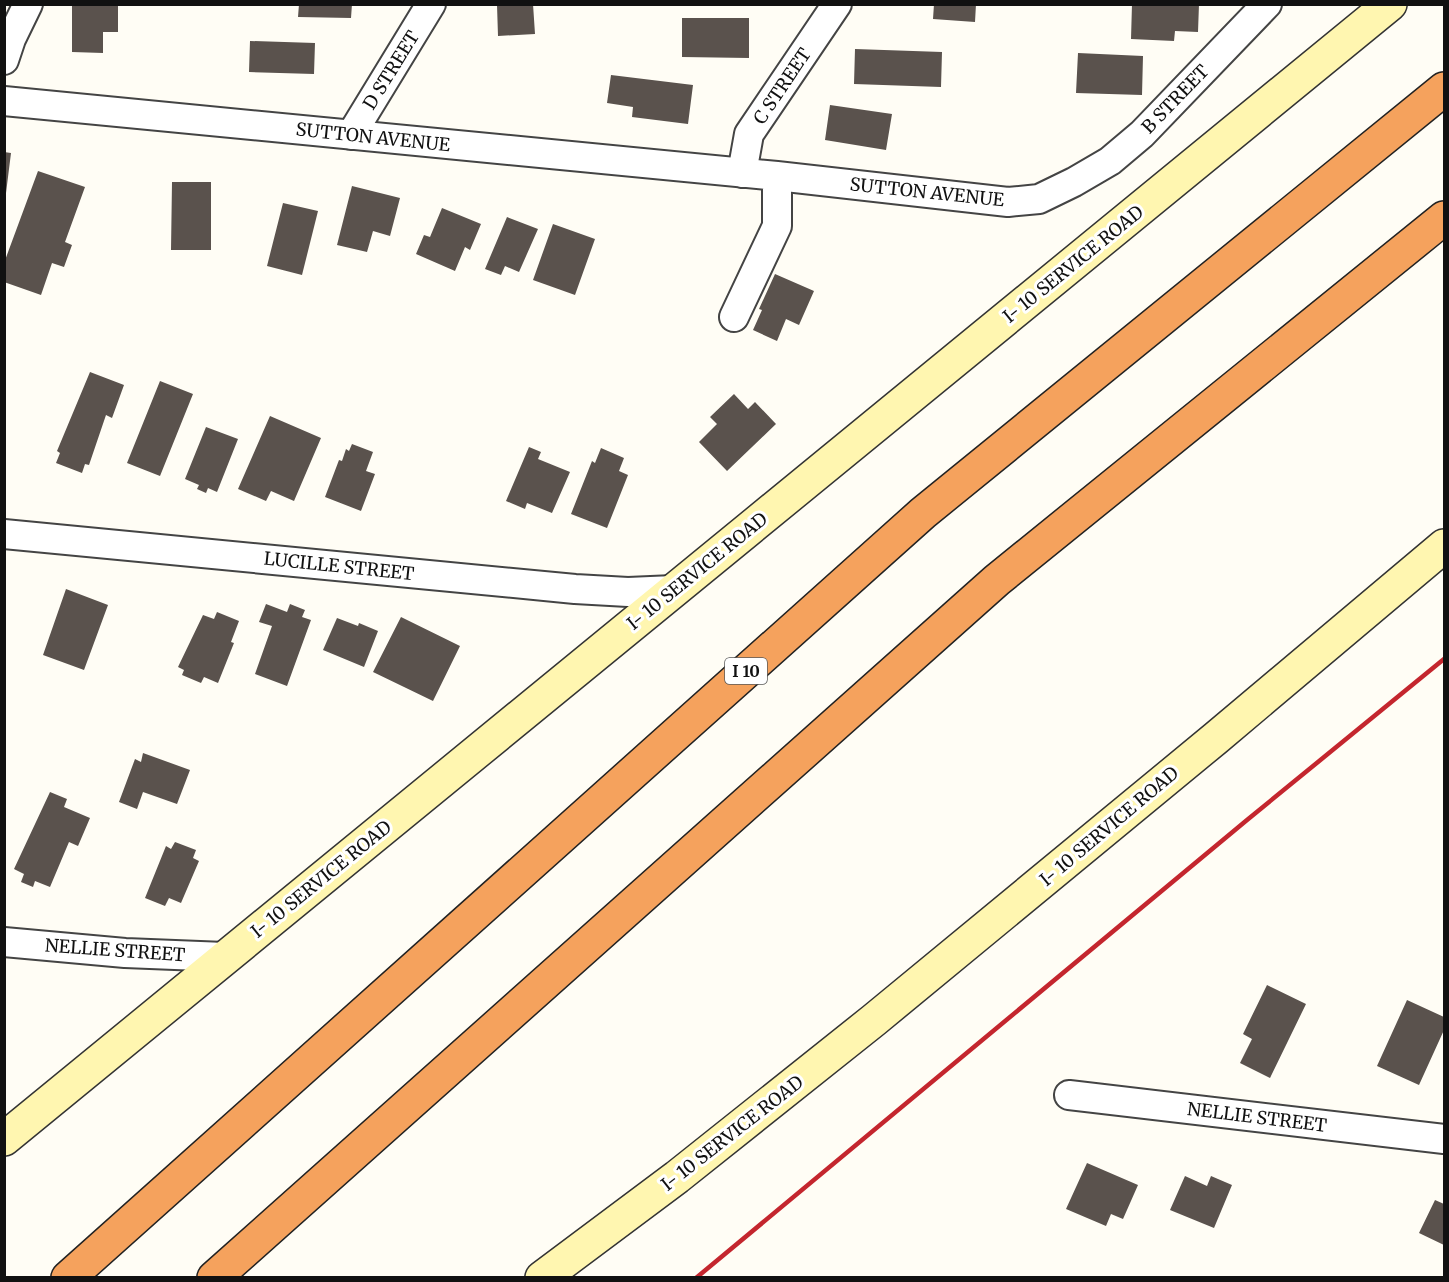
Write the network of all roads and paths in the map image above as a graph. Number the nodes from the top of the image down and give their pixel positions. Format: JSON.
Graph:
{"nodes":[{"id":1,"x":28,"y":4,"type":"edge"},
{"id":2,"x":432,"y":4,"type":"edge"},
{"id":3,"x":837,"y":4,"type":"edge"},
{"id":4,"x":1267,"y":4,"type":"edge"},
{"id":5,"x":1389,"y":4,"type":"edge"},
{"id":6,"x":4,"y":60,"type":"edge"},
{"id":7,"x":1444,"y":89,"type":"edge"},
{"id":8,"x":4,"y":101,"type":"edge"},
{"id":9,"x":351,"y":135,"type":"junction"},
{"id":10,"x":742,"y":173,"type":"junction"},
{"id":11,"x":777,"y":176,"type":"junction"},
{"id":12,"x":1074,"y":182,"type":"joint"},
{"id":13,"x":1444,"y":218,"type":"edge"},
{"id":14,"x":734,"y":317,"type":"dead end"},
{"id":15,"x":4,"y":534,"type":"edge"},
{"id":16,"x":1444,"y":546,"type":"edge"},
{"id":17,"x":674,"y":590,"type":"junction"},
{"id":18,"x":4,"y":942,"type":"edge"},
{"id":19,"x":225,"y":957,"type":"junction"},
{"id":20,"x":1069,"y":1095,"type":"dead end"},
{"id":21,"x":4,"y":1139,"type":"edge"},
{"id":22,"x":1444,"y":1139,"type":"edge"},
{"id":23,"x":68,"y":1278,"type":"edge"},
{"id":24,"x":214,"y":1278,"type":"edge"},
{"id":25,"x":542,"y":1278,"type":"edge"}],
"edges":[{"from":1,"to":6,"type":"street"},
{"from":2,"to":9,"type":"street","name":"D STREET"},
{"from":3,"to":10,"type":"street","name":"C STREET"},
{"from":4,"to":12,"type":"street","name":"B STREET"},
{"from":5,"to":17,"type":"main road","name":"I- 10 SERVICE ROAD"},
{"from":7,"to":23,"type":"highway","number":"I 10"},
{"from":8,"to":9,"type":"street","name":"SUTTON AVENUE"},
{"from":9,"to":10,"type":"street","name":"SUTTON AVENUE"},
{"from":10,"to":11,"type":"street","name":"SUTTON AVENUE"},
{"from":11,"to":12,"type":"street","name":"SUTTON AVENUE"},
{"from":11,"to":14,"type":"street"},
{"from":13,"to":24,"type":"highway"},
{"from":15,"to":17,"type":"street","name":"LUCILLE STREET"},
{"from":16,"to":25,"type":"main road","name":"I- 10 SERVICE ROAD"},
{"from":17,"to":19,"type":"main road","name":"I- 10 SERVICE ROAD"},
{"from":18,"to":19,"type":"street","name":"NELLIE STREET"},
{"from":19,"to":21,"type":"main road","name":"I- 10 SERVICE ROAD"},
{"from":20,"to":22,"type":"street","name":"NELLIE STREET"}]}
